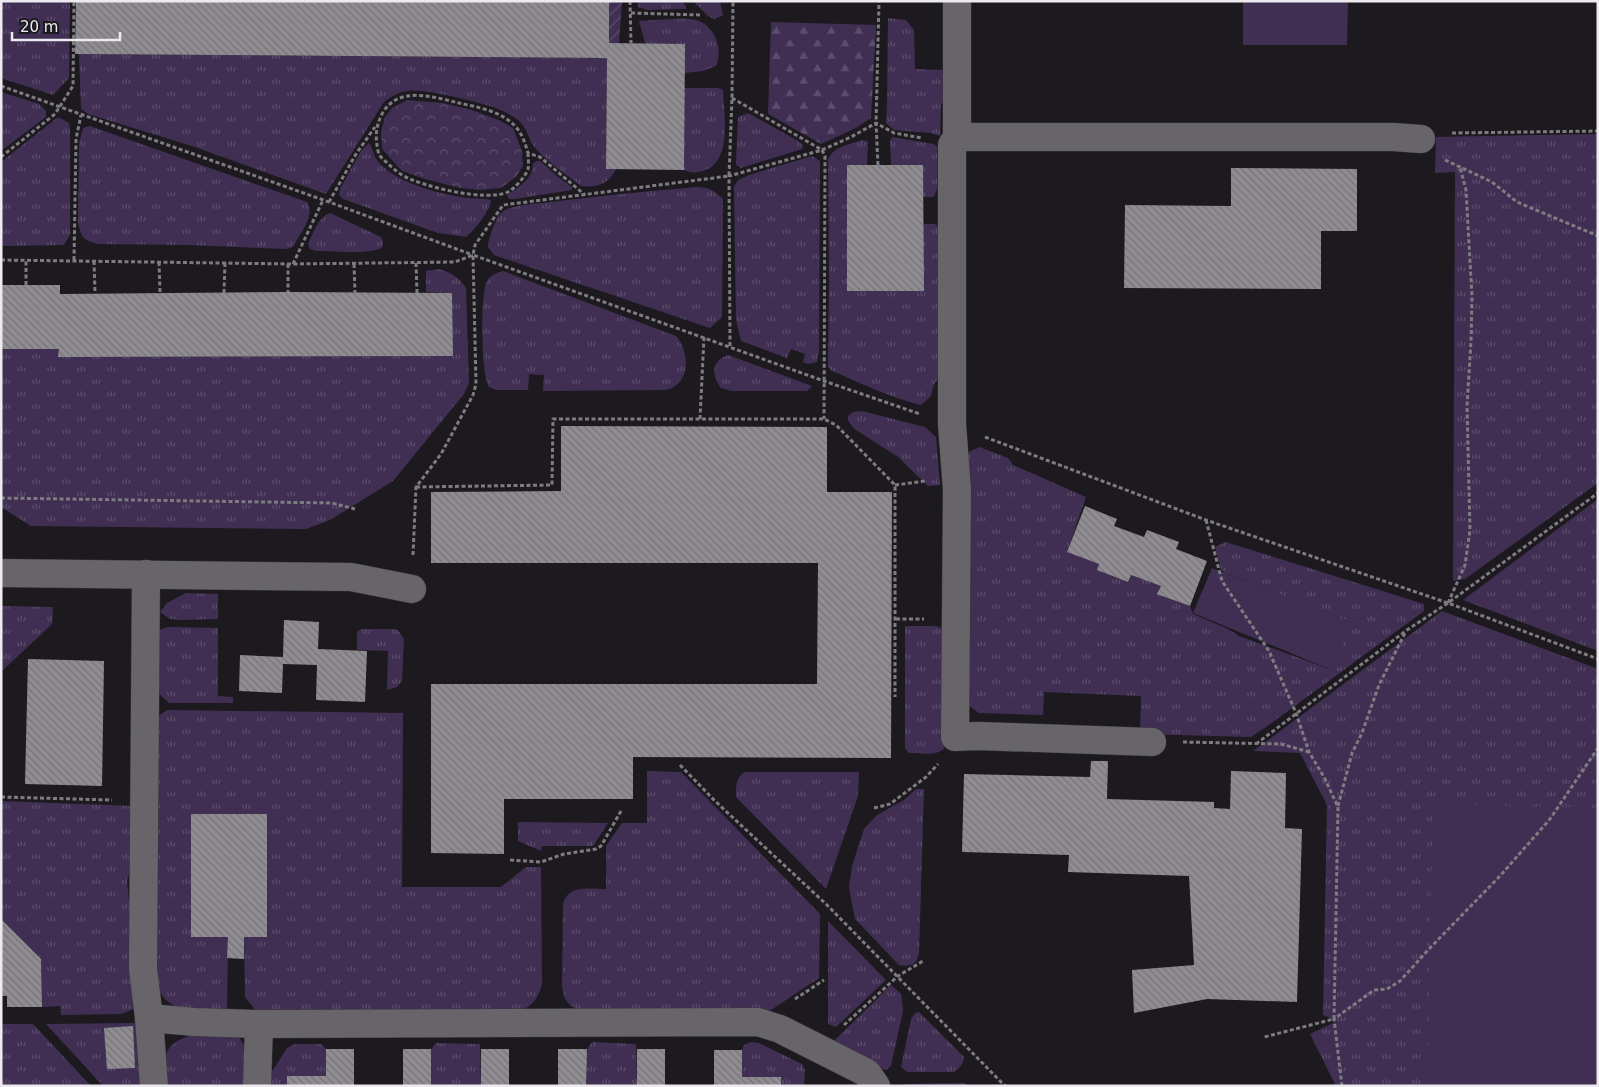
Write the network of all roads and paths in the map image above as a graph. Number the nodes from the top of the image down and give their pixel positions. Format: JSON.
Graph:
{"nodes":[{"id":1,"x":74,"y":1,"type":"edge"},
{"id":2,"x":630,"y":1,"type":"edge"},
{"id":3,"x":733,"y":1,"type":"edge"},
{"id":4,"x":879,"y":1,"type":"edge"},
{"id":5,"x":957,"y":1,"type":"edge"},
{"id":6,"x":631,"y":13,"type":"junction"},
{"id":7,"x":701,"y":15,"type":"dead end"},
{"id":8,"x":631,"y":43,"type":"dead end"},
{"id":9,"x":1,"y":86,"type":"edge"},
{"id":10,"x":732,"y":98,"type":"junction"},
{"id":11,"x":61,"y":106,"type":"junction"},
{"id":12,"x":81,"y":115,"type":"junction"},
{"id":13,"x":876,"y":123,"type":"junction"},
{"id":14,"x":377,"y":124,"type":"junction"},
{"id":15,"x":1598,"y":131,"type":"edge"},
{"id":16,"x":1421,"y":139,"type":"junction"},
{"id":17,"x":955,"y":141,"type":"junction"},
{"id":18,"x":822,"y":150,"type":"junction"},
{"id":19,"x":528,"y":153,"type":"junction"},
{"id":20,"x":1,"y":157,"type":"edge"},
{"id":21,"x":878,"y":165,"type":"dead end"},
{"id":22,"x":1460,"y":167,"type":"junction"},
{"id":23,"x":729,"y":176,"type":"junction"},
{"id":24,"x":586,"y":195,"type":"junction"},
{"id":25,"x":323,"y":200,"type":"junction"},
{"id":26,"x":329,"y":202,"type":"junction"},
{"id":27,"x":1598,"y":236,"type":"edge"},
{"id":28,"x":474,"y":255,"type":"junction"},
{"id":29,"x":1,"y":260,"type":"edge"},
{"id":30,"x":26,"y":260,"type":"junction"},
{"id":31,"x":74,"y":260,"type":"junction"},
{"id":32,"x":94,"y":261,"type":"junction"},
{"id":33,"x":159,"y":262,"type":"junction"},
{"id":34,"x":225,"y":263,"type":"junction"},
{"id":35,"x":416,"y":263,"type":"junction"},
{"id":36,"x":288,"y":264,"type":"junction"},
{"id":37,"x":293,"y":264,"type":"junction"},
{"id":38,"x":354,"y":264,"type":"junction"},
{"id":39,"x":26,"y":285,"type":"dead end"},
{"id":40,"x":288,"y":292,"type":"dead end"},
{"id":41,"x":95,"y":293,"type":"dead end"},
{"id":42,"x":160,"y":293,"type":"dead end"},
{"id":43,"x":224,"y":293,"type":"dead end"},
{"id":44,"x":355,"y":293,"type":"dead end"},
{"id":45,"x":417,"y":293,"type":"dead end"},
{"id":46,"x":704,"y":337,"type":"junction"},
{"id":47,"x":730,"y":347,"type":"junction"},
{"id":48,"x":824,"y":381,"type":"junction"},
{"id":49,"x":700,"y":419,"type":"junction"},
{"id":50,"x":824,"y":419,"type":"junction"},
{"id":51,"x":952,"y":424,"type":"junction"},
{"id":52,"x":416,"y":487,"type":"junction"},
{"id":53,"x":1598,"y":493,"type":"edge"},
{"id":54,"x":1,"y":498,"type":"edge"},
{"id":55,"x":356,"y":509,"type":"dead end"},
{"id":56,"x":1206,"y":520,"type":"junction"},
{"id":57,"x":1,"y":573,"type":"edge"},
{"id":58,"x":146,"y":574,"type":"junction"},
{"id":59,"x":412,"y":588,"type":"joint"},
{"id":60,"x":1448,"y":603,"type":"junction"},
{"id":61,"x":1406,"y":630,"type":"junction"},
{"id":62,"x":1598,"y":659,"type":"edge"},
{"id":63,"x":895,"y":697,"type":"dead end"},
{"id":64,"x":1296,"y":713,"type":"junction"},
{"id":65,"x":955,"y":737,"type":"junction"},
{"id":66,"x":1152,"y":742,"type":"joint"},
{"id":67,"x":1256,"y":744,"type":"junction"},
{"id":68,"x":1598,"y":748,"type":"edge"},
{"id":69,"x":1310,"y":752,"type":"junction"},
{"id":70,"x":680,"y":765,"type":"dead end"},
{"id":71,"x":1,"y":797,"type":"edge"},
{"id":72,"x":145,"y":800,"type":"junction"},
{"id":73,"x":1338,"y":807,"type":"junction"},
{"id":74,"x":874,"y":808,"type":"dead end"},
{"id":75,"x":622,"y":811,"type":"dead end"},
{"id":76,"x":510,"y":860,"type":"dead end"},
{"id":77,"x":923,"y":961,"type":"dead end"},
{"id":78,"x":898,"y":976,"type":"junction"},
{"id":79,"x":150,"y":1018,"type":"junction"},
{"id":80,"x":1334,"y":1019,"type":"junction"},
{"id":81,"x":259,"y":1024,"type":"junction"},
{"id":82,"x":838,"y":1030,"type":"dead end"},
{"id":83,"x":1264,"y":1037,"type":"dead end"},
{"id":84,"x":154,"y":1086,"type":"edge"},
{"id":85,"x":257,"y":1086,"type":"edge"},
{"id":86,"x":876,"y":1086,"type":"edge"},
{"id":87,"x":1005,"y":1086,"type":"edge"},
{"id":88,"x":1342,"y":1086,"type":"edge"}],
"edges":[{"from":1,"to":11,"type":"path"},
{"from":2,"to":6,"type":"path"},
{"from":3,"to":10,"type":"path"},
{"from":4,"to":13,"type":"path"},
{"from":5,"to":17,"type":"lane"},
{"from":6,"to":7,"type":"path"},
{"from":6,"to":8,"type":"path"},
{"from":9,"to":11,"type":"path"},
{"from":10,"to":18,"type":"path"},
{"from":10,"to":23,"type":"path"},
{"from":11,"to":12,"type":"path"},
{"from":11,"to":20,"type":"path"},
{"from":12,"to":25,"type":"path"},
{"from":12,"to":31,"type":"path"},
{"from":13,"to":17,"type":"path"},
{"from":13,"to":18,"type":"path"},
{"from":13,"to":21,"type":"path"},
{"from":14,"to":19,"type":"path"},
{"from":14,"to":19,"type":"path"},
{"from":14,"to":26,"type":"path"},
{"from":15,"to":16,"type":"path"},
{"from":16,"to":17,"type":"lane"},
{"from":16,"to":22,"type":"path"},
{"from":17,"to":51,"type":"lane"},
{"from":18,"to":23,"type":"path"},
{"from":18,"to":48,"type":"path"},
{"from":19,"to":24,"type":"path"},
{"from":22,"to":27,"type":"path"},
{"from":22,"to":60,"type":"path"},
{"from":23,"to":24,"type":"path"},
{"from":23,"to":47,"type":"path"},
{"from":24,"to":28,"type":"path"},
{"from":25,"to":26,"type":"path"},
{"from":25,"to":37,"type":"path"},
{"from":26,"to":28,"type":"path"},
{"from":28,"to":35,"type":"path"},
{"from":28,"to":46,"type":"path"},
{"from":28,"to":52,"type":"path"},
{"from":29,"to":30,"type":"path"},
{"from":30,"to":31,"type":"path"},
{"from":30,"to":39,"type":"path"},
{"from":31,"to":32,"type":"path"},
{"from":32,"to":33,"type":"path"},
{"from":32,"to":41,"type":"path"},
{"from":33,"to":34,"type":"path"},
{"from":33,"to":42,"type":"path"},
{"from":34,"to":36,"type":"path"},
{"from":34,"to":43,"type":"path"},
{"from":35,"to":38,"type":"path"},
{"from":35,"to":45,"type":"path"},
{"from":36,"to":37,"type":"path"},
{"from":36,"to":40,"type":"path"},
{"from":37,"to":38,"type":"path"},
{"from":38,"to":44,"type":"path"},
{"from":46,"to":47,"type":"path"},
{"from":46,"to":49,"type":"path"},
{"from":47,"to":48,"type":"path"},
{"from":48,"to":50,"type":"path"},
{"from":48,"to":51,"type":"path"},
{"from":49,"to":50,"type":"path"},
{"from":49,"to":52,"type":"path"},
{"from":50,"to":63,"type":"path"},
{"from":51,"to":56,"type":"path"},
{"from":51,"to":65,"type":"lane"},
{"from":52,"to":59,"type":"path"},
{"from":53,"to":60,"type":"path"},
{"from":54,"to":55,"type":"path"},
{"from":56,"to":60,"type":"path"},
{"from":56,"to":64,"type":"path"},
{"from":57,"to":58,"type":"lane"},
{"from":58,"to":59,"type":"lane"},
{"from":58,"to":72,"type":"lane"},
{"from":60,"to":61,"type":"path"},
{"from":60,"to":62,"type":"path"},
{"from":61,"to":64,"type":"path"},
{"from":61,"to":73,"type":"path"},
{"from":64,"to":67,"type":"path"},
{"from":64,"to":69,"type":"path"},
{"from":65,"to":66,"type":"lane"},
{"from":65,"to":74,"type":"path"},
{"from":66,"to":67,"type":"path"},
{"from":67,"to":69,"type":"path"},
{"from":68,"to":80,"type":"path"},
{"from":69,"to":73,"type":"path"},
{"from":70,"to":78,"type":"path"},
{"from":71,"to":72,"type":"path"},
{"from":72,"to":79,"type":"lane"},
{"from":73,"to":80,"type":"path"},
{"from":75,"to":76,"type":"path"},
{"from":77,"to":78,"type":"path"},
{"from":78,"to":82,"type":"path"},
{"from":78,"to":87,"type":"path"},
{"from":79,"to":81,"type":"lane"},
{"from":79,"to":84,"type":"lane"},
{"from":80,"to":83,"type":"path"},
{"from":80,"to":88,"type":"path"},
{"from":81,"to":85,"type":"lane"},
{"from":81,"to":86,"type":"lane"}]}
